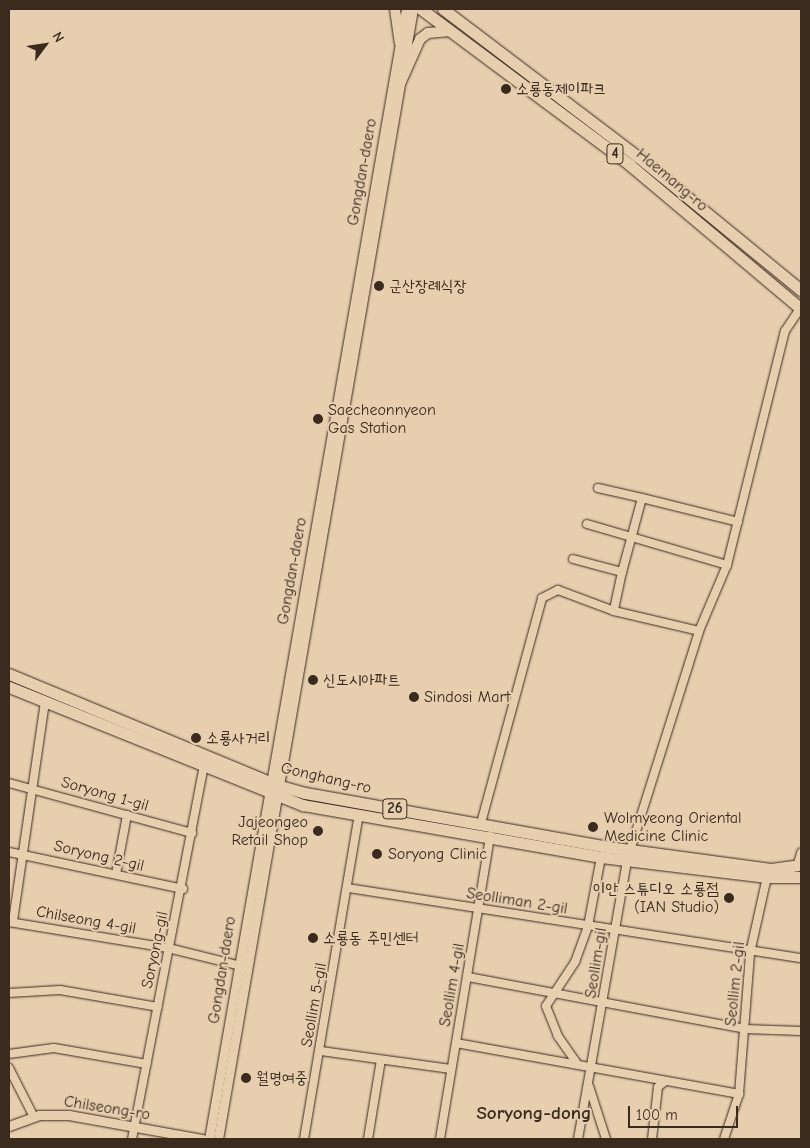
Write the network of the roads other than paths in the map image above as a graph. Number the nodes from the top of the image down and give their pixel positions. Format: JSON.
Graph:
{"nodes":[{"id":1,"x":395,"y":9,"type":"edge"},
{"id":2,"x":406,"y":9,"type":"edge"},
{"id":3,"x":413,"y":9,"type":"edge"},
{"id":4,"x":421,"y":9,"type":"edge"},
{"id":5,"x":442,"y":9,"type":"edge"},
{"id":6,"x":452,"y":32,"type":"junction"},
{"id":7,"x":400,"y":44,"type":"junction"},
{"id":8,"x":400,"y":84,"type":"junction"},
{"id":9,"x":801,"y":290,"type":"edge"},
{"id":10,"x":801,"y":308,"type":"edge"},
{"id":11,"x":598,"y":488,"type":"dead end"},
{"id":12,"x":642,"y":498,"type":"junction"},
{"id":13,"x":738,"y":522,"type":"junction"},
{"id":14,"x":587,"y":524,"type":"dead end"},
{"id":15,"x":632,"y":536,"type":"junction"},
{"id":16,"x":572,"y":559,"type":"dead end"},
{"id":17,"x":727,"y":565,"type":"junction"},
{"id":18,"x":622,"y":572,"type":"junction"},
{"id":19,"x":614,"y":611,"type":"junction"},
{"id":20,"x":698,"y":632,"type":"junction"},
{"id":21,"x":10,"y":679,"type":"edge"},
{"id":22,"x":28,"y":694,"type":"junction"},
{"id":23,"x":9,"y":696,"type":"edge"},
{"id":24,"x":45,"y":702,"type":"junction"},
{"id":25,"x":204,"y":766,"type":"junction"},
{"id":26,"x":9,"y":783,"type":"edge"},
{"id":27,"x":34,"y":789,"type":"junction"},
{"id":28,"x":272,"y":789,"type":"junction"},
{"id":29,"x":127,"y":815,"type":"junction"},
{"id":30,"x":359,"y":815,"type":"junction"},
{"id":31,"x":481,"y":823,"type":"junction"},
{"id":32,"x":192,"y":833,"type":"junction"},
{"id":33,"x":490,"y":836,"type":"junction"},
{"id":34,"x":9,"y":852,"type":"edge"},
{"id":35,"x":24,"y":853,"type":"junction"},
{"id":36,"x":801,"y":853,"type":"edge"},
{"id":37,"x":629,"y":855,"type":"junction"},
{"id":38,"x":601,"y":857,"type":"junction"},
{"id":39,"x":798,"y":871,"type":"edge"},
{"id":40,"x":116,"y":874,"type":"junction"},
{"id":41,"x":767,"y":877,"type":"junction"},
{"id":42,"x":348,"y":888,"type":"junction"},
{"id":43,"x":183,"y":889,"type":"junction"},
{"id":44,"x":478,"y":908,"type":"junction"},
{"id":45,"x":11,"y":921,"type":"edge"},
{"id":46,"x":588,"y":926,"type":"junction"},
{"id":47,"x":614,"y":931,"type":"junction"},
{"id":48,"x":168,"y":948,"type":"junction"},
{"id":49,"x":750,"y":953,"type":"junction"},
{"id":50,"x":801,"y":958,"type":"edge"},
{"id":51,"x":242,"y":966,"type":"junction"},
{"id":52,"x":468,"y":977,"type":"junction"},
{"id":53,"x":557,"y":992,"type":"junction"},
{"id":54,"x":9,"y":993,"type":"edge"},
{"id":55,"x":604,"y":1001,"type":"junction"},
{"id":56,"x":158,"y":1007,"type":"junction"},
{"id":57,"x":745,"y":1029,"type":"junction"},
{"id":58,"x":801,"y":1031,"type":"edge"},
{"id":59,"x":456,"y":1043,"type":"junction"},
{"id":60,"x":320,"y":1051,"type":"junction"},
{"id":61,"x":9,"y":1054,"type":"edge"},
{"id":62,"x":382,"y":1060,"type":"junction"},
{"id":63,"x":576,"y":1063,"type":"junction"},
{"id":64,"x":147,"y":1064,"type":"junction"},
{"id":65,"x":9,"y":1068,"type":"edge"},
{"id":66,"x":451,"y":1069,"type":"junction"},
{"id":67,"x":591,"y":1069,"type":"junction"},
{"id":68,"x":664,"y":1082,"type":"junction"},
{"id":69,"x":589,"y":1086,"type":"junction"},
{"id":70,"x":738,"y":1094,"type":"junction"},
{"id":71,"x":34,"y":1117,"type":"junction"},
{"id":72,"x":9,"y":1126,"type":"edge"},
{"id":73,"x":134,"y":1127,"type":"junction"},
{"id":74,"x":132,"y":1139,"type":"edge"},
{"id":75,"x":203,"y":1139,"type":"edge"},
{"id":76,"x":209,"y":1139,"type":"edge"},
{"id":77,"x":218,"y":1139,"type":"edge"},
{"id":78,"x":304,"y":1139,"type":"edge"},
{"id":79,"x":368,"y":1139,"type":"edge"},
{"id":80,"x":440,"y":1139,"type":"edge"},
{"id":81,"x":578,"y":1139,"type":"edge"},
{"id":82,"x":606,"y":1139,"type":"edge"},
{"id":83,"x":652,"y":1139,"type":"edge"},
{"id":84,"x":724,"y":1139,"type":"edge"}],
"edges":[{"from":1,"to":7,"type":"main road"},
{"from":2,"to":7,"type":"street","name":"Gongdan-daero"},
{"from":3,"to":8,"type":"street","name":"Gongdan-daero"},
{"from":4,"to":6,"type":"main road","name":"Haemang-ro","number":"4"},
{"from":5,"to":9,"type":"main road","name":"Haemang-ro","number":"4"},
{"from":6,"to":8,"type":"main road"},
{"from":6,"to":10,"type":"main road","name":"Haemang-ro","number":"4"},
{"from":7,"to":28,"type":"street","name":"Gongdan-daero"},
{"from":8,"to":28,"type":"street","name":"Gongdan-daero"},
{"from":10,"to":13,"type":"street","name":"Seollim-gil"},
{"from":11,"to":12,"type":"street"},
{"from":12,"to":13,"type":"street"},
{"from":12,"to":15,"type":"street"},
{"from":13,"to":17,"type":"street","name":"Seollim-gil"},
{"from":14,"to":15,"type":"street"},
{"from":15,"to":17,"type":"street"},
{"from":15,"to":18,"type":"street"},
{"from":16,"to":18,"type":"street"},
{"from":17,"to":20,"type":"street","name":"Seollim-gil"},
{"from":18,"to":19,"type":"street"},
{"from":19,"to":20,"type":"street"},
{"from":19,"to":31,"type":"street"},
{"from":20,"to":37,"type":"street","name":"Seollim-gil"},
{"from":21,"to":22,"type":"main road","name":"Gonghang-ro","number":"26"},
{"from":21,"to":28,"type":"main road","name":"Gonghang-ro","number":"26"},
{"from":22,"to":23,"type":"main road"},
{"from":22,"to":24,"type":"main road","name":"Gonghang-ro","number":"26"},
{"from":24,"to":25,"type":"main road","name":"Gonghang-ro","number":"26"},
{"from":24,"to":27,"type":"street"},
{"from":25,"to":28,"type":"main road","name":"Gonghang-ro","number":"26"},
{"from":25,"to":32,"type":"street","name":"Soryong-gil"},
{"from":26,"to":27,"type":"street","name":"Soryong 1-gil"},
{"from":27,"to":29,"type":"street","name":"Soryong 1-gil"},
{"from":27,"to":35,"type":"street"},
{"from":28,"to":30,"type":"main road","name":"Gonghang-ro","number":"26"},
{"from":28,"to":31,"type":"main road","name":"Gonghang-ro","number":"26"},
{"from":28,"to":51,"type":"street","name":"Gongdan-daero"},
{"from":29,"to":32,"type":"street","name":"Soryong 1-gil"},
{"from":29,"to":40,"type":"street"},
{"from":30,"to":33,"type":"main road","name":"Gonghang-ro","number":"26"},
{"from":30,"to":42,"type":"street","name":"Seollim 5-gil"},
{"from":31,"to":37,"type":"main road","name":"Gonghang-ro","number":"26"},
{"from":32,"to":43,"type":"street","name":"Soryong-gil"},
{"from":33,"to":38,"type":"main road","name":"Gonghang-ro","number":"26"},
{"from":33,"to":44,"type":"street","name":"Seollim 4-gil"},
{"from":34,"to":35,"type":"street","name":"Soryong 2-gil"},
{"from":35,"to":40,"type":"street","name":"Soryong 2-gil"},
{"from":35,"to":45,"type":"street"},
{"from":36,"to":39,"type":"street"},
{"from":37,"to":38,"type":"main road","name":"Gonghang-ro","number":"26"},
{"from":37,"to":39,"type":"main road","name":"Gonghang-ro","number":"26"},
{"from":37,"to":41,"type":"main road","name":"Gonghang-ro","number":"26"},
{"from":37,"to":47,"type":"street","name":"Seollim-gil"},
{"from":38,"to":46,"type":"street"},
{"from":39,"to":41,"type":"main road","name":"Gonghang-ro","number":"26"},
{"from":40,"to":43,"type":"street","name":"Soryong 2-gil"},
{"from":41,"to":49,"type":"street","name":"Seollim 2-gil"},
{"from":42,"to":44,"type":"street","name":"Seolliman 2-gil"},
{"from":42,"to":60,"type":"street","name":"Seollim 5-gil"},
{"from":43,"to":48,"type":"street","name":"Soryong-gil"},
{"from":44,"to":46,"type":"street","name":"Seolliman 2-gil"},
{"from":44,"to":52,"type":"street","name":"Seollim 4-gil"},
{"from":45,"to":48,"type":"street","name":"Chilseong 4-gil"},
{"from":46,"to":47,"type":"street","name":"Seolliman 2-gil"},
{"from":46,"to":53,"type":"street"},
{"from":47,"to":49,"type":"street","name":"Seolliman 2-gil"},
{"from":47,"to":55,"type":"street","name":"Seollim-gil"},
{"from":48,"to":51,"type":"street","name":"Chilseong 4-gil"},
{"from":48,"to":56,"type":"street","name":"Soryong-gil"},
{"from":49,"to":50,"type":"street","name":"Seolliman 2-gil"},
{"from":49,"to":57,"type":"street","name":"Seollim 2-gil"},
{"from":51,"to":76,"type":"street","name":"Gongdan-daero"},
{"from":51,"to":77,"type":"street","name":"Gongdan-daero"},
{"from":52,"to":53,"type":"street"},
{"from":52,"to":59,"type":"street","name":"Seollim 4-gil"},
{"from":53,"to":55,"type":"street"},
{"from":53,"to":63,"type":"street"},
{"from":54,"to":56,"type":"street"},
{"from":55,"to":57,"type":"street"},
{"from":55,"to":67,"type":"street","name":"Seollim-gil"},
{"from":56,"to":64,"type":"street","name":"Soryong-gil"},
{"from":57,"to":58,"type":"street"},
{"from":57,"to":70,"type":"street","name":"Seollim 2-gil"},
{"from":59,"to":63,"type":"street"},
{"from":59,"to":66,"type":"street","name":"Seollim 4-gil"},
{"from":60,"to":62,"type":"street"},
{"from":60,"to":78,"type":"street","name":"Seollim 5-gil"},
{"from":61,"to":64,"type":"street"},
{"from":62,"to":66,"type":"street"},
{"from":62,"to":79,"type":"street"},
{"from":63,"to":67,"type":"street"},
{"from":64,"to":73,"type":"street","name":"Soryong-gil"},
{"from":65,"to":71,"type":"street"},
{"from":66,"to":80,"type":"street","name":"Seollim 4-gil"},
{"from":67,"to":68,"type":"street"},
{"from":67,"to":69,"type":"street","name":"Seollim-gil"},
{"from":68,"to":70,"type":"street"},
{"from":68,"to":83,"type":"street"},
{"from":69,"to":81,"type":"street","name":"Seollim-gil"},
{"from":69,"to":82,"type":"street"},
{"from":70,"to":84,"type":"street","name":"Seollim 2-gil"},
{"from":71,"to":72,"type":"street","name":"Chilseong-ro"},
{"from":71,"to":73,"type":"street","name":"Chilseong-ro"},
{"from":73,"to":74,"type":"street","name":"Soryong-gil"},
{"from":73,"to":75,"type":"street","name":"Chilseong-ro"}]}
